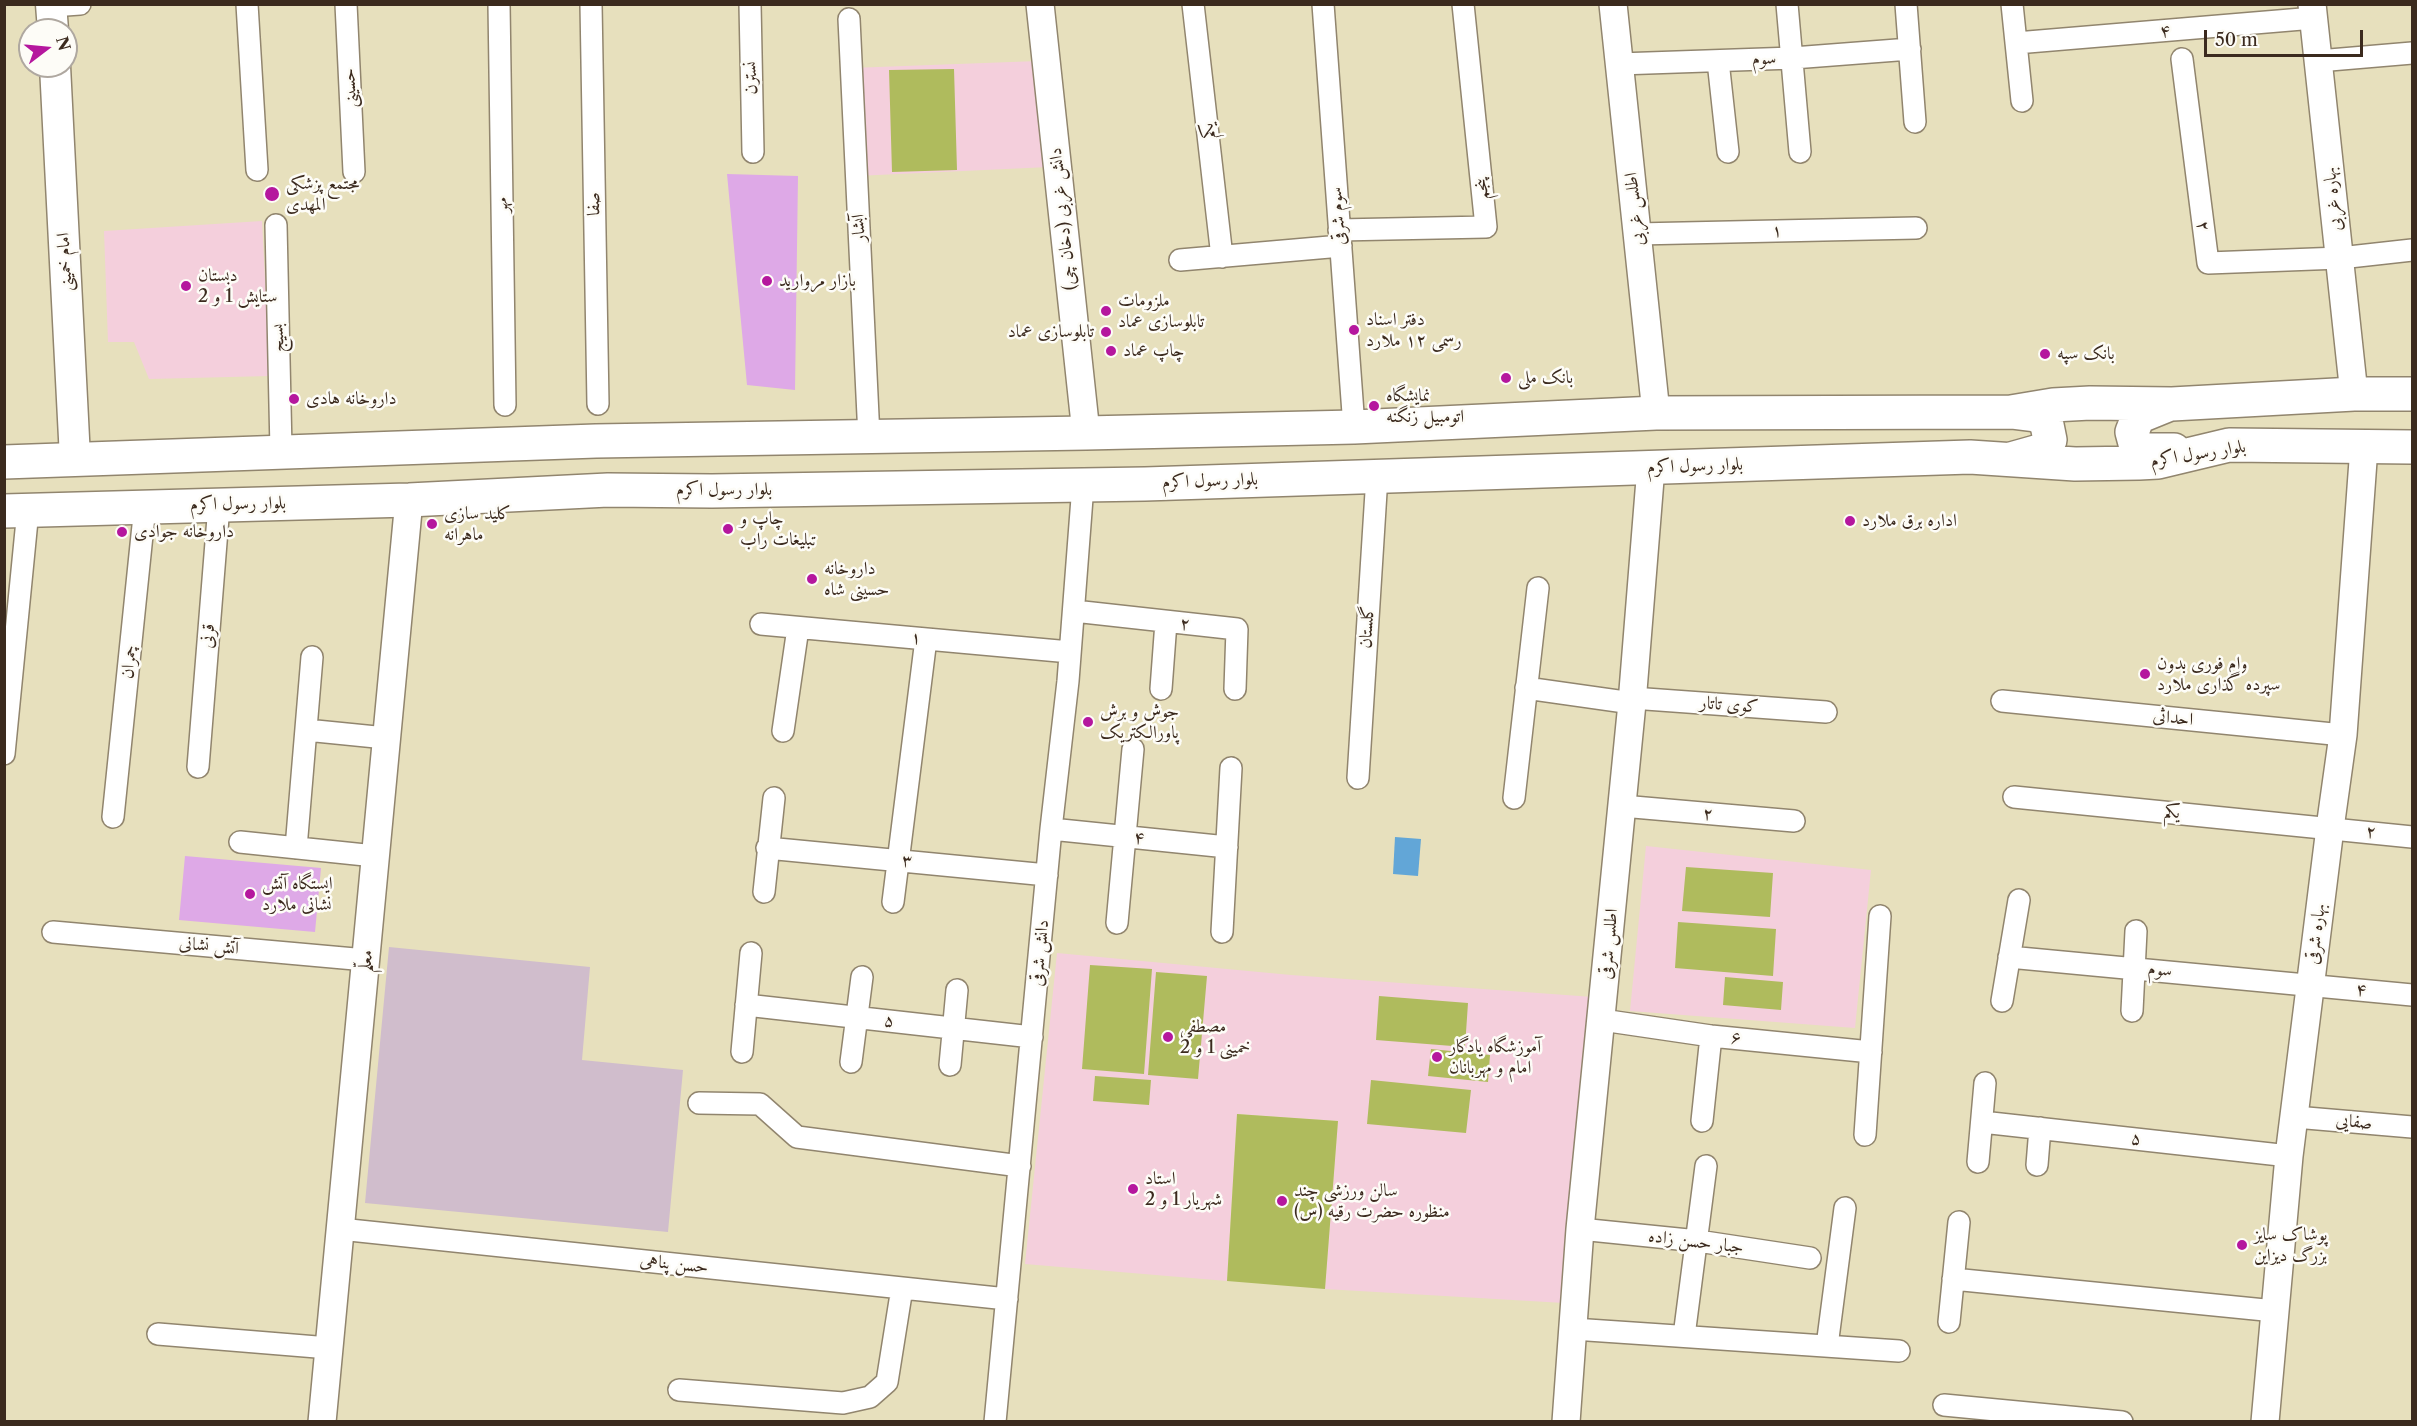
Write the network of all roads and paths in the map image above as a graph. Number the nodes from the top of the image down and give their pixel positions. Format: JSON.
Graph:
{"nodes":[{"id":1,"x":248,"y":4,"type":"edge"},
{"id":2,"x":346,"y":4,"type":"edge"},
{"id":3,"x":499,"y":4,"type":"edge"},
{"id":4,"x":591,"y":4,"type":"edge"},
{"id":5,"x":750,"y":4,"type":"edge"},
{"id":6,"x":1040,"y":4,"type":"edge"},
{"id":7,"x":1193,"y":4,"type":"edge"},
{"id":8,"x":1323,"y":4,"type":"edge"},
{"id":9,"x":1463,"y":4,"type":"edge"},
{"id":10,"x":1613,"y":4,"type":"edge"},
{"id":11,"x":1787,"y":4,"type":"edge"},
{"id":12,"x":1906,"y":4,"type":"edge"},
{"id":13,"x":2012,"y":4,"type":"edge"},
{"id":14,"x":2313,"y":11,"type":"edge"},
{"id":15,"x":849,"y":20,"type":"dead end"},
{"id":16,"x":2016,"y":43,"type":"junction"},
{"id":17,"x":1910,"y":50,"type":"junction"},
{"id":18,"x":2412,"y":53,"type":"edge"},
{"id":19,"x":1793,"y":58,"type":"junction"},
{"id":20,"x":2181,"y":58,"type":"dead end"},
{"id":21,"x":1718,"y":61,"type":"junction"},
{"id":22,"x":2319,"y":61,"type":"junction"},
{"id":23,"x":1619,"y":64,"type":"junction"},
{"id":24,"x":56,"y":78,"type":"edge"},
{"id":25,"x":2022,"y":101,"type":"dead end"},
{"id":26,"x":1915,"y":122,"type":"dead end"},
{"id":27,"x":753,"y":152,"type":"dead end"},
{"id":28,"x":1728,"y":152,"type":"dead end"},
{"id":29,"x":1800,"y":152,"type":"dead end"},
{"id":30,"x":256,"y":170,"type":"dead end"},
{"id":31,"x":354,"y":172,"type":"dead end"},
{"id":32,"x":276,"y":225,"type":"dead end"},
{"id":33,"x":1916,"y":228,"type":"dead end"},
{"id":34,"x":1637,"y":234,"type":"junction"},
{"id":35,"x":1340,"y":238,"type":"junction"},
{"id":36,"x":2412,"y":250,"type":"edge"},
{"id":37,"x":1222,"y":257,"type":"junction"},
{"id":38,"x":2340,"y":258,"type":"junction"},
{"id":39,"x":1180,"y":260,"type":"dead end"},
{"id":40,"x":2354,"y":394,"type":"junction"},
{"id":41,"x":2412,"y":394,"type":"edge"},
{"id":42,"x":598,"y":404,"type":"dead end"},
{"id":43,"x":2172,"y":404,"type":"junction"},
{"id":44,"x":505,"y":405,"type":"dead end"},
{"id":45,"x":2011,"y":412,"type":"junction"},
{"id":46,"x":1656,"y":413,"type":"junction"},
{"id":47,"x":1354,"y":427,"type":"junction"},
{"id":48,"x":1086,"y":434,"type":"junction"},
{"id":49,"x":869,"y":437,"type":"junction"},
{"id":50,"x":730,"y":439,"type":"junction"},
{"id":51,"x":596,"y":441,"type":"junction"},
{"id":52,"x":2364,"y":447,"type":"junction"},
{"id":53,"x":2412,"y":447,"type":"edge"},
{"id":54,"x":281,"y":450,"type":"junction"},
{"id":55,"x":2194,"y":453,"type":"junction"},
{"id":56,"x":75,"y":458,"type":"junction"},
{"id":57,"x":2006,"y":460,"type":"junction"},
{"id":58,"x":4,"y":462,"type":"edge"},
{"id":59,"x":1651,"y":467,"type":"junction"},
{"id":60,"x":1377,"y":476,"type":"junction"},
{"id":61,"x":1083,"y":485,"type":"junction"},
{"id":62,"x":608,"y":490,"type":"junction"},
{"id":63,"x":712,"y":491,"type":"junction"},
{"id":64,"x":409,"y":500,"type":"junction"},
{"id":65,"x":219,"y":505,"type":"junction"},
{"id":66,"x":146,"y":506,"type":"junction"},
{"id":67,"x":16,"y":510,"type":"edge"},
{"id":68,"x":1538,"y":588,"type":"dead end"},
{"id":69,"x":1074,"y":611,"type":"junction"},
{"id":70,"x":1166,"y":621,"type":"junction"},
{"id":71,"x":761,"y":624,"type":"dead end"},
{"id":72,"x":798,"y":628,"type":"junction"},
{"id":73,"x":927,"y":639,"type":"junction"},
{"id":74,"x":1070,"y":652,"type":"junction"},
{"id":75,"x":312,"y":657,"type":"dead end"},
{"id":76,"x":1526,"y":688,"type":"junction"},
{"id":77,"x":1161,"y":689,"type":"dead end"},
{"id":78,"x":1234,"y":689,"type":"dead end"},
{"id":79,"x":1632,"y":700,"type":"junction"},
{"id":80,"x":2002,"y":701,"type":"dead end"},
{"id":81,"x":1826,"y":712,"type":"dead end"},
{"id":82,"x":306,"y":730,"type":"junction"},
{"id":83,"x":783,"y":731,"type":"dead end"},
{"id":84,"x":2343,"y":735,"type":"junction"},
{"id":85,"x":386,"y":738,"type":"junction"},
{"id":86,"x":1133,"y":749,"type":"dead end"},
{"id":87,"x":4,"y":754,"type":"edge"},
{"id":88,"x":198,"y":767,"type":"dead end"},
{"id":89,"x":1231,"y":768,"type":"dead end"},
{"id":90,"x":1358,"y":778,"type":"dead end"},
{"id":91,"x":2014,"y":797,"type":"dead end"},
{"id":92,"x":774,"y":798,"type":"dead end"},
{"id":93,"x":1514,"y":798,"type":"dead end"},
{"id":94,"x":1622,"y":806,"type":"junction"},
{"id":95,"x":113,"y":818,"type":"dead end"},
{"id":96,"x":1794,"y":821,"type":"dead end"},
{"id":97,"x":2330,"y":828,"type":"junction"},
{"id":98,"x":1051,"y":829,"type":"junction"},
{"id":99,"x":1126,"y":836,"type":"junction"},
{"id":100,"x":2412,"y":837,"type":"edge"},
{"id":101,"x":240,"y":842,"type":"dead end"},
{"id":102,"x":1227,"y":847,"type":"junction"},
{"id":103,"x":296,"y":848,"type":"junction"},
{"id":104,"x":767,"y":848,"type":"junction"},
{"id":105,"x":375,"y":856,"type":"junction"},
{"id":106,"x":897,"y":860,"type":"junction"},
{"id":107,"x":1047,"y":875,"type":"junction"},
{"id":108,"x":764,"y":892,"type":"dead end"},
{"id":109,"x":2019,"y":900,"type":"dead end"},
{"id":110,"x":893,"y":902,"type":"dead end"},
{"id":111,"x":1880,"y":916,"type":"dead end"},
{"id":112,"x":1117,"y":923,"type":"dead end"},
{"id":113,"x":2136,"y":931,"type":"dead end"},
{"id":114,"x":53,"y":932,"type":"dead end"},
{"id":115,"x":1222,"y":932,"type":"dead end"},
{"id":116,"x":751,"y":952,"type":"dead end"},
{"id":117,"x":2009,"y":957,"type":"junction"},
{"id":118,"x":366,"y":960,"type":"junction"},
{"id":119,"x":2134,"y":968,"type":"junction"},
{"id":120,"x":862,"y":977,"type":"dead end"},
{"id":121,"x":2310,"y":984,"type":"junction"},
{"id":122,"x":957,"y":990,"type":"dead end"},
{"id":123,"x":2412,"y":995,"type":"edge"},
{"id":124,"x":2002,"y":1001,"type":"dead end"},
{"id":125,"x":746,"y":1005,"type":"junction"},
{"id":126,"x":2132,"y":1011,"type":"dead end"},
{"id":127,"x":857,"y":1018,"type":"junction"},
{"id":128,"x":1602,"y":1020,"type":"junction"},
{"id":129,"x":954,"y":1029,"type":"junction"},
{"id":130,"x":1711,"y":1036,"type":"junction"},
{"id":131,"x":1032,"y":1038,"type":"junction"},
{"id":132,"x":742,"y":1052,"type":"dead end"},
{"id":133,"x":1870,"y":1052,"type":"junction"},
{"id":134,"x":851,"y":1062,"type":"dead end"},
{"id":135,"x":950,"y":1065,"type":"dead end"},
{"id":136,"x":1986,"y":1083,"type":"dead end"},
{"id":137,"x":699,"y":1103,"type":"dead end"},
{"id":138,"x":2295,"y":1116,"type":"junction"},
{"id":139,"x":1702,"y":1121,"type":"dead end"},
{"id":140,"x":1982,"y":1122,"type":"junction"},
{"id":141,"x":2412,"y":1127,"type":"edge"},
{"id":142,"x":2040,"y":1128,"type":"junction"},
{"id":143,"x":1865,"y":1135,"type":"dead end"},
{"id":144,"x":2289,"y":1156,"type":"junction"},
{"id":145,"x":1978,"y":1162,"type":"dead end"},
{"id":146,"x":2037,"y":1165,"type":"dead end"},
{"id":147,"x":1020,"y":1166,"type":"junction"},
{"id":148,"x":1706,"y":1166,"type":"dead end"},
{"id":149,"x":1845,"y":1208,"type":"dead end"},
{"id":150,"x":1959,"y":1222,"type":"dead end"},
{"id":151,"x":340,"y":1229,"type":"junction"},
{"id":152,"x":1580,"y":1229,"type":"junction"},
{"id":153,"x":1698,"y":1241,"type":"junction"},
{"id":154,"x":1810,"y":1258,"type":"dead end"},
{"id":155,"x":1953,"y":1279,"type":"junction"},
{"id":156,"x":902,"y":1288,"type":"junction"},
{"id":157,"x":1007,"y":1299,"type":"junction"},
{"id":158,"x":2275,"y":1311,"type":"junction"},
{"id":159,"x":1949,"y":1322,"type":"dead end"},
{"id":160,"x":1573,"y":1329,"type":"junction"},
{"id":161,"x":158,"y":1334,"type":"dead end"},
{"id":162,"x":1684,"y":1336,"type":"junction"},
{"id":163,"x":1827,"y":1346,"type":"junction"},
{"id":164,"x":329,"y":1348,"type":"junction"},
{"id":165,"x":1899,"y":1351,"type":"dead end"},
{"id":166,"x":679,"y":1390,"type":"dead end"},
{"id":167,"x":1944,"y":1405,"type":"dead end"},
{"id":168,"x":322,"y":1422,"type":"edge"},
{"id":169,"x":995,"y":1422,"type":"edge"},
{"id":170,"x":1566,"y":1422,"type":"edge"},
{"id":171,"x":2122,"y":1422,"type":"edge"},
{"id":172,"x":2265,"y":1422,"type":"edge"}],
"edges":[{"from":1,"to":30,"type":"street"},
{"from":2,"to":31,"type":"street","name":"حسینی"},
{"from":3,"to":44,"type":"street","name":"مهر"},
{"from":4,"to":42,"type":"street","name":"صفا"},
{"from":5,"to":27,"type":"street","name":"نسترن"},
{"from":6,"to":48,"type":"street","name":"دانش غربی (دخان چی)"},
{"from":7,"to":37,"type":"street","name":"یکم"},
{"from":8,"to":35,"type":"street","name":"سوم شرقی"},
{"from":9,"to":35,"type":"street","name":"پنجم"},
{"from":10,"to":23,"type":"street","name":"اطلس غربی"},
{"from":11,"to":19,"type":"street"},
{"from":12,"to":17,"type":"street"},
{"from":13,"to":16,"type":"street"},
{"from":14,"to":16,"type":"street","name":"۴"},
{"from":14,"to":22,"type":"street","name":"بهاره غربی"},
{"from":15,"to":49,"type":"street","name":"آبشار"},
{"from":16,"to":25,"type":"street"},
{"from":17,"to":19,"type":"street","name":"سوم"},
{"from":17,"to":26,"type":"street"},
{"from":18,"to":22,"type":"street"},
{"from":19,"to":21,"type":"street","name":"سوم"},
{"from":19,"to":29,"type":"street"},
{"from":20,"to":38,"type":"street","name":"۲"},
{"from":21,"to":23,"type":"street","name":"سوم"},
{"from":21,"to":28,"type":"street"},
{"from":22,"to":38,"type":"street","name":"بهاره غربی"},
{"from":23,"to":34,"type":"street","name":"اطلس غربی"},
{"from":24,"to":56,"type":"main road","name":"امام خمینی"},
{"from":32,"to":54,"type":"street","name":"بسیج"},
{"from":33,"to":34,"type":"street","name":"۱"},
{"from":34,"to":46,"type":"street","name":"اطلس غربی"},
{"from":35,"to":37,"type":"street"},
{"from":35,"to":47,"type":"street","name":"سوم شرقی"},
{"from":36,"to":38,"type":"street"},
{"from":37,"to":39,"type":"street"},
{"from":38,"to":40,"type":"street","name":"بهاره غربی"},
{"from":40,"to":41,"type":"main road"},
{"from":40,"to":43,"type":"main road"},
{"from":43,"to":45,"type":"main road"},
{"from":43,"to":55,"type":"main road"},
{"from":45,"to":46,"type":"main road"},
{"from":45,"to":57,"type":"main road"},
{"from":46,"to":47,"type":"main road"},
{"from":47,"to":48,"type":"main road"},
{"from":48,"to":49,"type":"main road"},
{"from":49,"to":50,"type":"main road"},
{"from":50,"to":51,"type":"main road"},
{"from":50,"to":63,"type":"main road"},
{"from":51,"to":54,"type":"main road"},
{"from":51,"to":62,"type":"main road"},
{"from":52,"to":53,"type":"main road","name":"بلوار رسول اکرم"},
{"from":52,"to":55,"type":"main road","name":"بلوار رسول اکرم"},
{"from":52,"to":84,"type":"street","name":"بهاره شرقی"},
{"from":54,"to":56,"type":"main road"},
{"from":55,"to":57,"type":"main road","name":"بلوار رسول اکرم"},
{"from":56,"to":58,"type":"main road"},
{"from":57,"to":59,"type":"main road","name":"بلوار رسول اکرم"},
{"from":59,"to":60,"type":"main road","name":"بلوار رسول اکرم"},
{"from":59,"to":79,"type":"street","name":"اطلس شرقی"},
{"from":60,"to":61,"type":"main road","name":"بلوار رسول اکرم"},
{"from":60,"to":90,"type":"street","name":"گلستان"},
{"from":61,"to":63,"type":"main road","name":"بلوار رسول اکرم"},
{"from":61,"to":69,"type":"street","name":"دانش شرقی"},
{"from":62,"to":63,"type":"main road","name":"بلوار رسول اکرم"},
{"from":62,"to":64,"type":"main road","name":"بلوار رسول اکرم"},
{"from":64,"to":65,"type":"main road","name":"بلوار رسول اکرم"},
{"from":64,"to":85,"type":"street","name":"معلّم"},
{"from":65,"to":66,"type":"main road","name":"بلوار رسول اکرم"},
{"from":65,"to":88,"type":"street","name":"قرنی"},
{"from":66,"to":67,"type":"main road","name":"بلوار رسول اکرم"},
{"from":66,"to":95,"type":"street","name":"چمران"},
{"from":67,"to":87,"type":"street"},
{"from":68,"to":76,"type":"street"},
{"from":69,"to":70,"type":"street","name":"۲"},
{"from":69,"to":74,"type":"street","name":"دانش شرقی"},
{"from":70,"to":77,"type":"street"},
{"from":70,"to":78,"type":"street","name":"۲"},
{"from":71,"to":72,"type":"street","name":"۱"},
{"from":72,"to":73,"type":"street","name":"۱"},
{"from":72,"to":83,"type":"street"},
{"from":73,"to":74,"type":"street","name":"۱"},
{"from":73,"to":106,"type":"street"},
{"from":74,"to":98,"type":"street","name":"دانش شرقی"},
{"from":75,"to":82,"type":"street"},
{"from":76,"to":79,"type":"street","name":"کوی تاتار"},
{"from":76,"to":93,"type":"street"},
{"from":79,"to":81,"type":"street","name":"کوی تاتار"},
{"from":79,"to":94,"type":"street","name":"اطلس شرقی"},
{"from":80,"to":84,"type":"street","name":"احداثی"},
{"from":82,"to":85,"type":"street"},
{"from":82,"to":103,"type":"street"},
{"from":84,"to":97,"type":"street","name":"بهاره شرقی"},
{"from":85,"to":105,"type":"street","name":"معلّم"},
{"from":86,"to":99,"type":"street"},
{"from":89,"to":102,"type":"street"},
{"from":91,"to":97,"type":"street","name":"یکم"},
{"from":92,"to":104,"type":"street"},
{"from":94,"to":96,"type":"street","name":"۲"},
{"from":94,"to":128,"type":"street","name":"اطلس شرقی"},
{"from":97,"to":100,"type":"street","name":"۲"},
{"from":97,"to":121,"type":"street","name":"بهاره شرقی"},
{"from":98,"to":99,"type":"street","name":"۴"},
{"from":98,"to":107,"type":"street","name":"دانش شرقی"},
{"from":99,"to":102,"type":"street","name":"۴"},
{"from":99,"to":112,"type":"street"},
{"from":101,"to":103,"type":"street"},
{"from":102,"to":115,"type":"street"},
{"from":103,"to":105,"type":"street"},
{"from":104,"to":106,"type":"street","name":"۳"},
{"from":104,"to":108,"type":"street"},
{"from":105,"to":118,"type":"street","name":"معلّم"},
{"from":106,"to":107,"type":"street","name":"۳"},
{"from":106,"to":110,"type":"street"},
{"from":107,"to":131,"type":"street","name":"دانش شرقی"},
{"from":109,"to":117,"type":"street"},
{"from":111,"to":133,"type":"street"},
{"from":113,"to":119,"type":"street"},
{"from":114,"to":118,"type":"street","name":"آتش نشانی"},
{"from":116,"to":125,"type":"street"},
{"from":117,"to":119,"type":"street","name":"سوم"},
{"from":117,"to":124,"type":"street"},
{"from":118,"to":151,"type":"street","name":"معلّم"},
{"from":119,"to":121,"type":"street","name":"سوم"},
{"from":119,"to":126,"type":"street"},
{"from":120,"to":127,"type":"street"},
{"from":121,"to":123,"type":"street","name":"۴"},
{"from":121,"to":138,"type":"street","name":"بهاره شرقی"},
{"from":122,"to":129,"type":"street"},
{"from":125,"to":127,"type":"street","name":"۵"},
{"from":125,"to":132,"type":"street"},
{"from":127,"to":129,"type":"street","name":"۵"},
{"from":127,"to":134,"type":"street"},
{"from":128,"to":130,"type":"street","name":"۶"},
{"from":128,"to":152,"type":"street","name":"اطلس شرقی"},
{"from":129,"to":131,"type":"street","name":"۵"},
{"from":129,"to":135,"type":"street"},
{"from":130,"to":133,"type":"street","name":"۶"},
{"from":130,"to":139,"type":"street"},
{"from":131,"to":147,"type":"street","name":"دانش شرقی"},
{"from":133,"to":143,"type":"street"},
{"from":136,"to":140,"type":"street"},
{"from":137,"to":147,"type":"street"},
{"from":138,"to":141,"type":"street","name":"صفایی"},
{"from":138,"to":144,"type":"street","name":"بهاره شرقی"},
{"from":140,"to":142,"type":"street","name":"۵"},
{"from":140,"to":145,"type":"street"},
{"from":142,"to":144,"type":"street","name":"۵"},
{"from":142,"to":146,"type":"street"},
{"from":144,"to":158,"type":"street","name":"بهاره شرقی"},
{"from":147,"to":157,"type":"street","name":"دانش شرقی"},
{"from":148,"to":153,"type":"street"},
{"from":149,"to":163,"type":"street"},
{"from":150,"to":155,"type":"street"},
{"from":151,"to":156,"type":"street","name":"حسن پناهی"},
{"from":151,"to":164,"type":"street","name":"معلّم"},
{"from":152,"to":153,"type":"street","name":"جبار حسن زاده"},
{"from":152,"to":160,"type":"street","name":"اطلس شرقی"},
{"from":153,"to":154,"type":"street","name":"جبار حسن زاده"},
{"from":153,"to":162,"type":"street"},
{"from":155,"to":158,"type":"street"},
{"from":155,"to":159,"type":"street"},
{"from":156,"to":157,"type":"street","name":"حسن پناهی"},
{"from":156,"to":166,"type":"street"},
{"from":157,"to":169,"type":"street","name":"دانش شرقی"},
{"from":158,"to":172,"type":"street","name":"بهاره شرقی"},
{"from":160,"to":162,"type":"street"},
{"from":160,"to":170,"type":"street","name":"اطلس شرقی"},
{"from":161,"to":164,"type":"street"},
{"from":162,"to":163,"type":"street"},
{"from":163,"to":165,"type":"street"},
{"from":164,"to":168,"type":"street","name":"معلّم"},
{"from":167,"to":171,"type":"street"}]}
